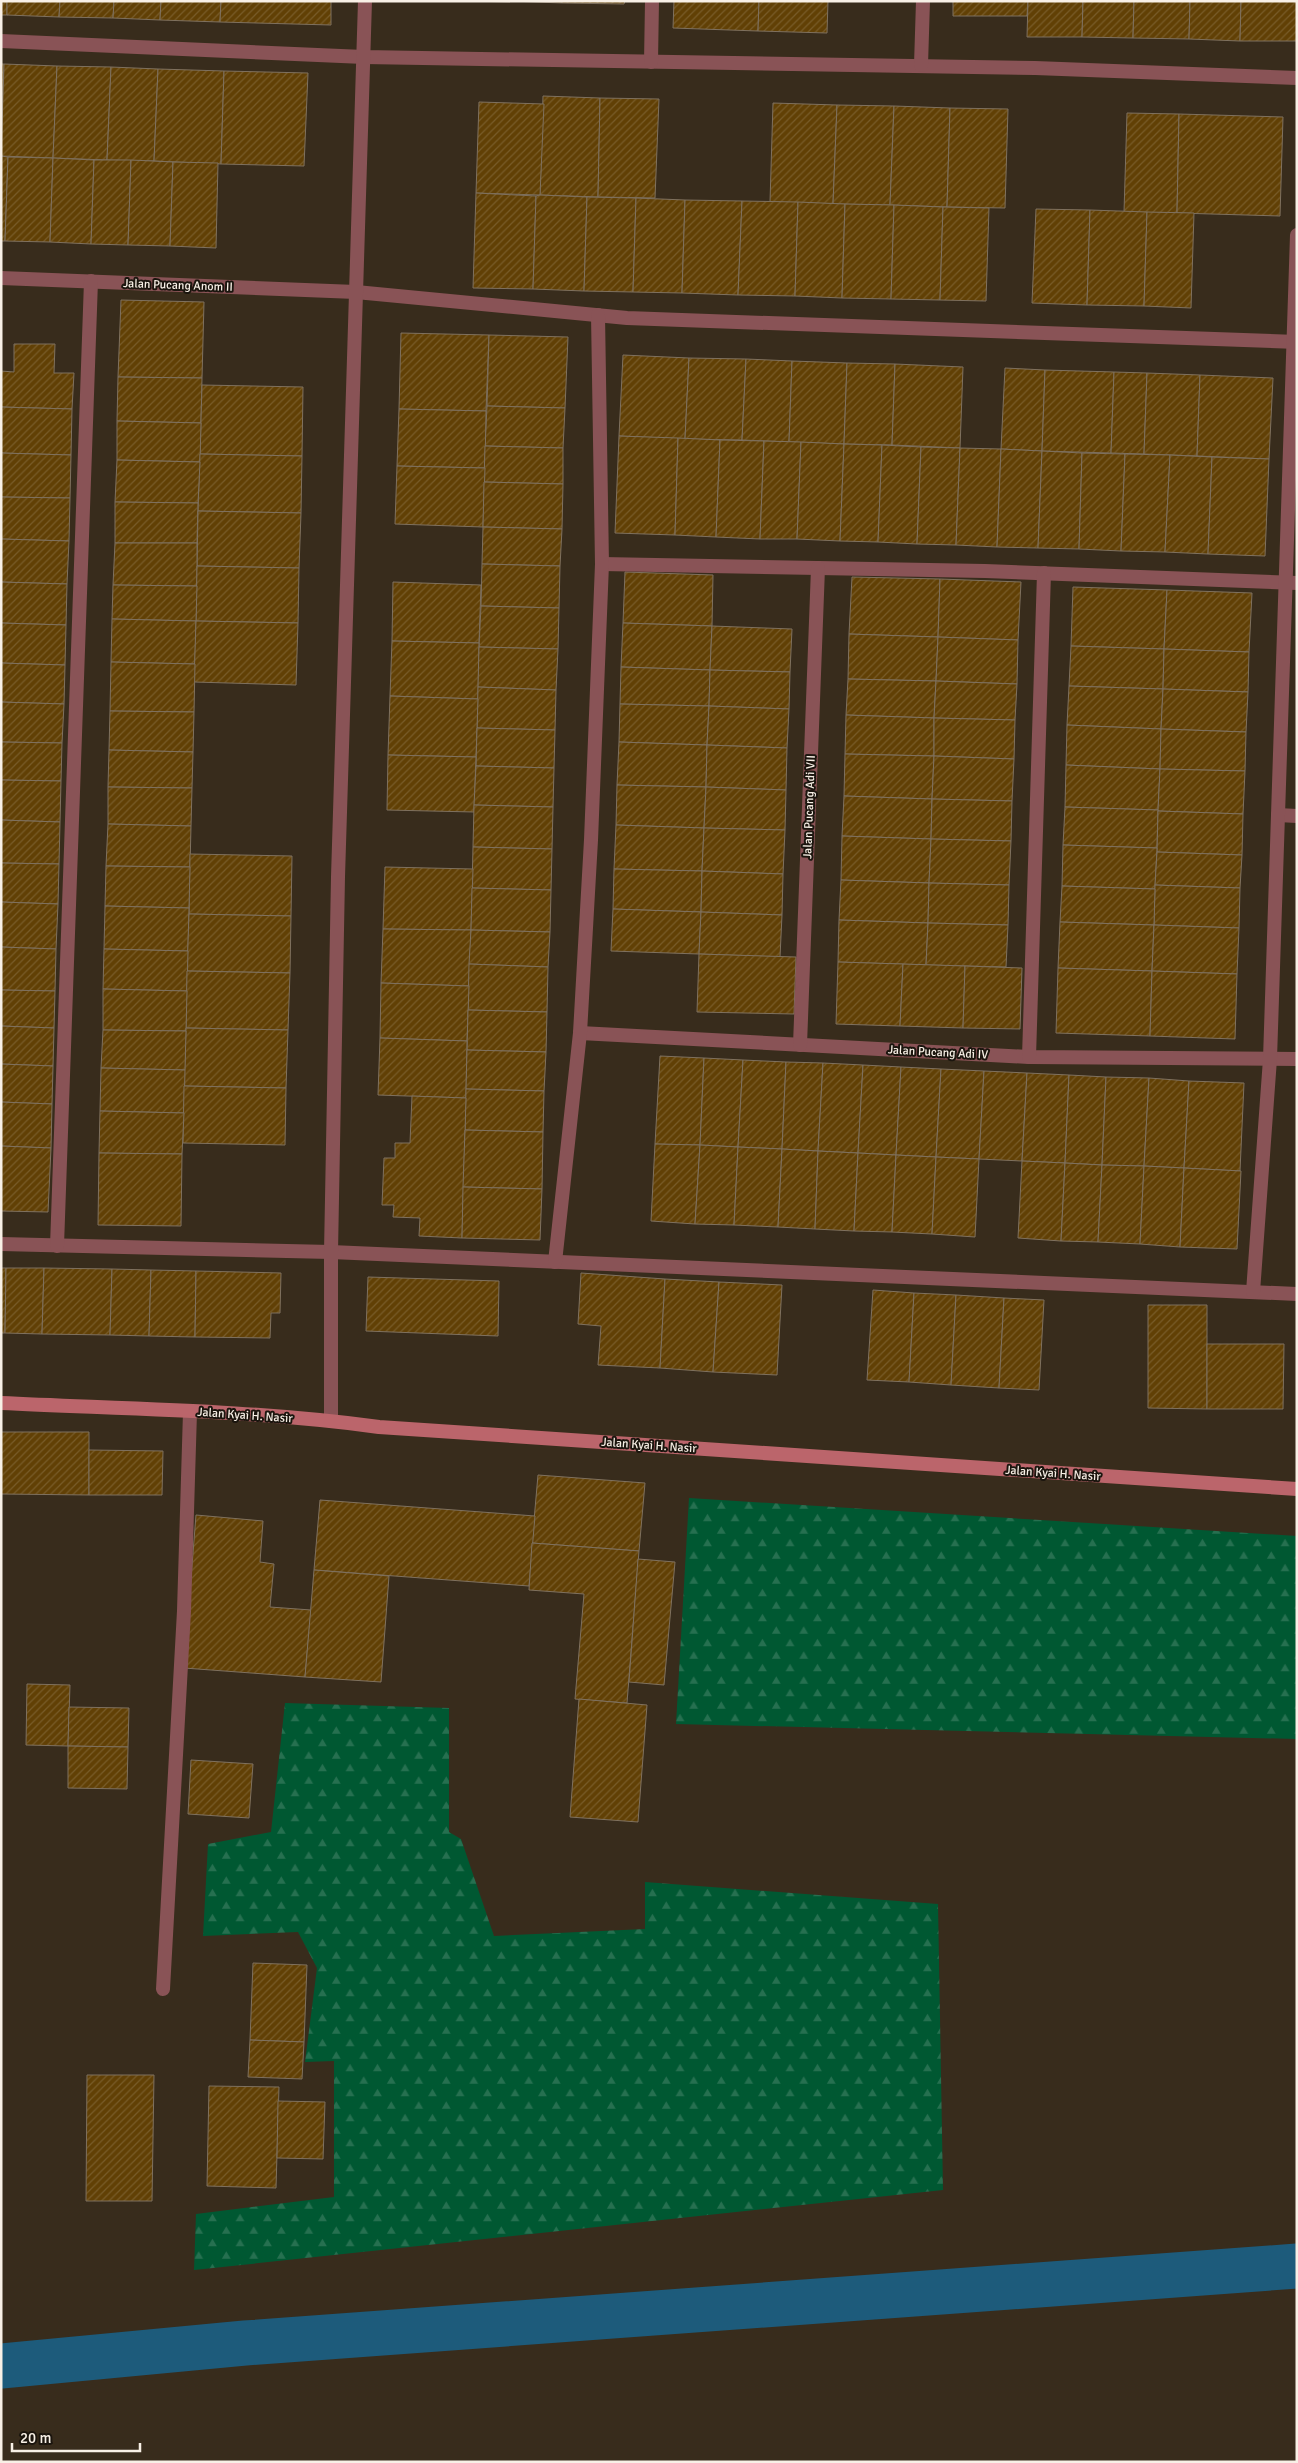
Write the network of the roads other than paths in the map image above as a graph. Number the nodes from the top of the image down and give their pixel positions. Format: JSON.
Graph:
{"nodes":[{"id":1,"x":365,"y":1,"type":"edge"},
{"id":2,"x":652,"y":1,"type":"edge"},
{"id":3,"x":923,"y":1,"type":"edge"},
{"id":4,"x":1,"y":41,"type":"edge"},
{"id":5,"x":364,"y":57,"type":"junction"},
{"id":6,"x":651,"y":62,"type":"junction"},
{"id":7,"x":921,"y":66,"type":"junction"},
{"id":8,"x":1297,"y":78,"type":"edge"},
{"id":9,"x":1297,"y":235,"type":"edge"},
{"id":10,"x":1,"y":278,"type":"edge"},
{"id":11,"x":91,"y":281,"type":"junction"},
{"id":12,"x":356,"y":292,"type":"junction"},
{"id":13,"x":598,"y":315,"type":"junction"},
{"id":14,"x":1294,"y":342,"type":"edge"},
{"id":15,"x":602,"y":564,"type":"junction"},
{"id":16,"x":818,"y":568,"type":"junction"},
{"id":17,"x":1044,"y":573,"type":"junction"},
{"id":18,"x":1291,"y":583,"type":"edge"},
{"id":19,"x":1278,"y":815,"type":"junction"},
{"id":20,"x":1297,"y":816,"type":"edge"},
{"id":21,"x":580,"y":1033,"type":"junction"},
{"id":22,"x":800,"y":1045,"type":"junction"},
{"id":23,"x":1029,"y":1057,"type":"junction"},
{"id":24,"x":1270,"y":1059,"type":"junction"},
{"id":25,"x":1297,"y":1060,"type":"edge"},
{"id":26,"x":1,"y":1244,"type":"edge"},
{"id":27,"x":57,"y":1246,"type":"junction"},
{"id":28,"x":331,"y":1252,"type":"junction"},
{"id":29,"x":555,"y":1262,"type":"junction"},
{"id":30,"x":1253,"y":1292,"type":"junction"},
{"id":31,"x":1297,"y":1294,"type":"edge"},
{"id":32,"x":1,"y":1404,"type":"edge"},
{"id":33,"x":190,"y":1412,"type":"junction"},
{"id":34,"x":331,"y":1421,"type":"junction"},
{"id":35,"x":1297,"y":1489,"type":"edge"},
{"id":36,"x":163,"y":1989,"type":"dead end"}],
"edges":[{"from":1,"to":5,"type":"street"},
{"from":2,"to":6,"type":"street"},
{"from":3,"to":7,"type":"street"},
{"from":4,"to":5,"type":"street"},
{"from":5,"to":6,"type":"street"},
{"from":5,"to":12,"type":"street"},
{"from":6,"to":7,"type":"street"},
{"from":7,"to":8,"type":"street"},
{"from":9,"to":14,"type":"street"},
{"from":10,"to":11,"type":"street","name":"Jalan Pucang Anom II"},
{"from":11,"to":12,"type":"street","name":"Jalan Pucang Anom II"},
{"from":11,"to":27,"type":"street"},
{"from":12,"to":13,"type":"street","name":"Jalan Pucang Anom II"},
{"from":12,"to":28,"type":"street"},
{"from":13,"to":14,"type":"street","name":"Jalan Pucang Anom II"},
{"from":13,"to":15,"type":"street"},
{"from":14,"to":18,"type":"street"},
{"from":15,"to":16,"type":"street"},
{"from":15,"to":21,"type":"street"},
{"from":16,"to":17,"type":"street"},
{"from":16,"to":22,"type":"street","name":"Jalan Pucang Adi VII"},
{"from":17,"to":18,"type":"street"},
{"from":17,"to":23,"type":"street"},
{"from":18,"to":19,"type":"street"},
{"from":19,"to":20,"type":"street"},
{"from":19,"to":24,"type":"street"},
{"from":21,"to":22,"type":"street","name":"Jalan Pucang Adi IV"},
{"from":21,"to":29,"type":"street"},
{"from":22,"to":23,"type":"street","name":"Jalan Pucang Adi IV"},
{"from":23,"to":24,"type":"street","name":"Jalan Pucang Adi IV"},
{"from":24,"to":25,"type":"street","name":"Jalan Pucang Adi IV"},
{"from":24,"to":30,"type":"street"},
{"from":26,"to":27,"type":"street"},
{"from":27,"to":28,"type":"street"},
{"from":28,"to":29,"type":"street"},
{"from":28,"to":34,"type":"street"},
{"from":29,"to":30,"type":"street"},
{"from":30,"to":31,"type":"street"},
{"from":32,"to":33,"type":"main road","name":"Jalan Kyai H. Nasir"},
{"from":33,"to":34,"type":"main road","name":"Jalan Kyai H. Nasir"},
{"from":33,"to":36,"type":"street"},
{"from":34,"to":35,"type":"main road","name":"Jalan Kyai H. Nasir"}]}
